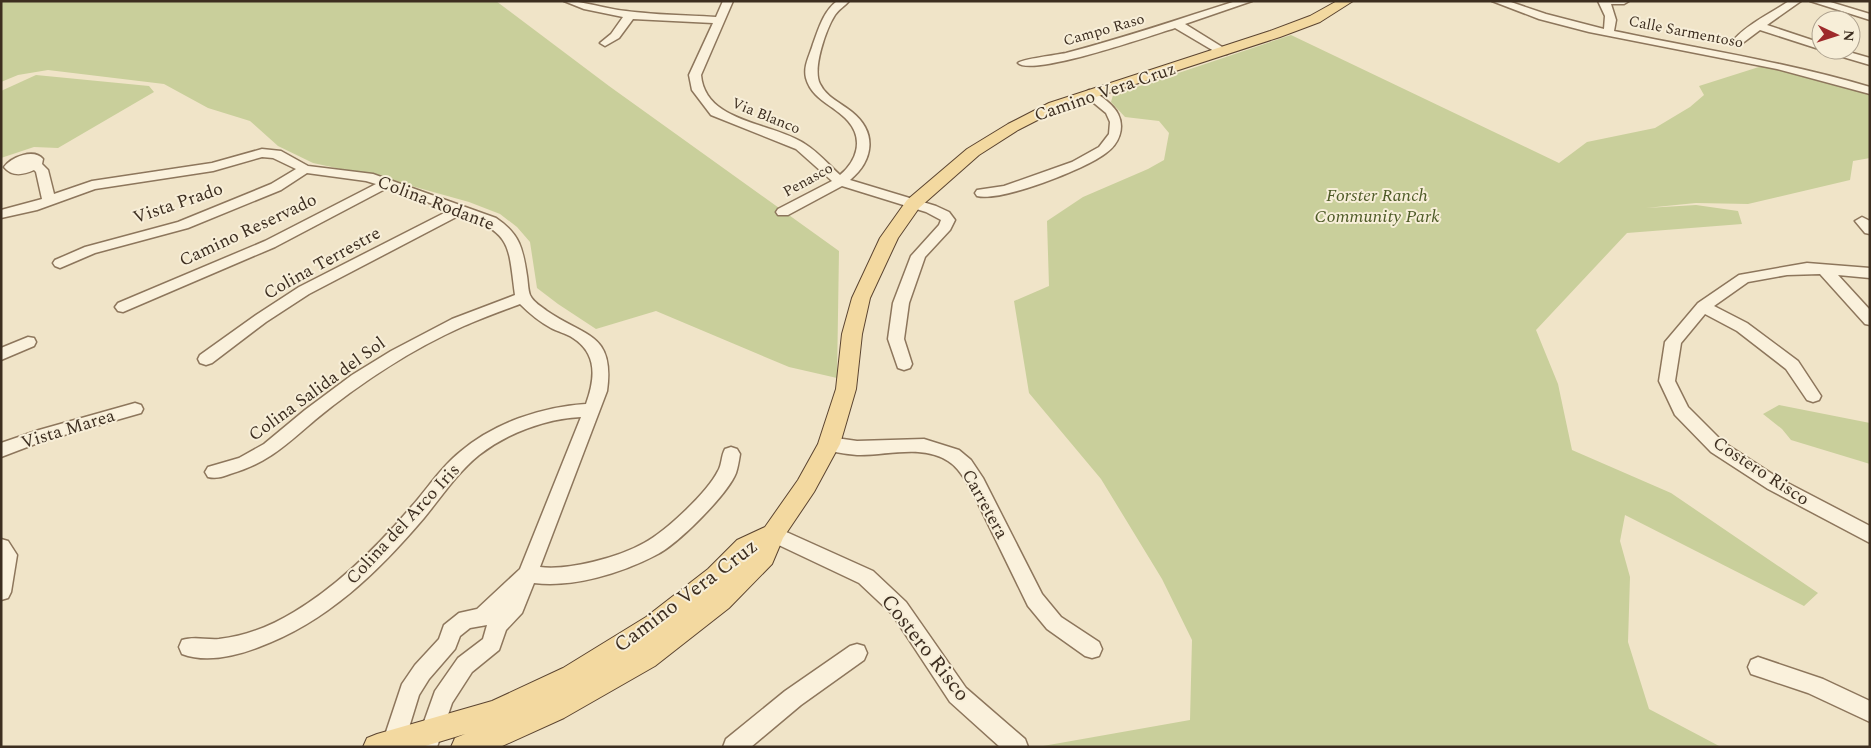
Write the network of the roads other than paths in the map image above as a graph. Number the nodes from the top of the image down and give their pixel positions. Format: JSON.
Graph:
{"nodes":[{"id":1,"x":569,"y":1,"type":"edge"},
{"id":2,"x":728,"y":1,"type":"edge"},
{"id":3,"x":844,"y":1,"type":"edge"},
{"id":4,"x":1215,"y":1,"type":"edge"},
{"id":5,"x":1248,"y":1,"type":"edge"},
{"id":6,"x":1347,"y":1,"type":"edge"},
{"id":7,"x":1497,"y":1,"type":"edge"},
{"id":8,"x":1603,"y":1,"type":"edge"},
{"id":9,"x":1624,"y":1,"type":"edge"},
{"id":10,"x":1796,"y":1,"type":"edge"},
{"id":11,"x":1815,"y":1,"type":"edge"},
{"id":12,"x":1226,"y":9,"type":"junction"},
{"id":13,"x":630,"y":16,"type":"junction"},
{"id":14,"x":1870,"y":17,"type":"edge"},
{"id":15,"x":720,"y":20,"type":"junction"},
{"id":16,"x":1177,"y":24,"type":"junction"},
{"id":17,"x":1759,"y":26,"type":"junction"},
{"id":18,"x":1608,"y":32,"type":"junction"},
{"id":19,"x":605,"y":43,"type":"dead end"},
{"id":20,"x":1736,"y":43,"type":"dead end"},
{"id":21,"x":1811,"y":44,"type":"edge"},
{"id":22,"x":1222,"y":52,"type":"junction"},
{"id":23,"x":1024,"y":63,"type":"dead end"},
{"id":24,"x":1870,"y":91,"type":"edge"},
{"id":25,"x":1089,"y":94,"type":"junction"},
{"id":26,"x":34,"y":165,"type":"dead end"},
{"id":27,"x":306,"y":169,"type":"junction"},
{"id":28,"x":841,"y":182,"type":"junction"},
{"id":29,"x":387,"y":183,"type":"junction"},
{"id":30,"x":982,"y":193,"type":"dead end"},
{"id":31,"x":49,"y":202,"type":"junction"},
{"id":32,"x":913,"y":204,"type":"junction"},
{"id":33,"x":461,"y":208,"type":"junction"},
{"id":34,"x":783,"y":212,"type":"dead end"},
{"id":35,"x":1,"y":214,"type":"edge"},
{"id":36,"x":60,"y":263,"type":"dead end"},
{"id":37,"x":1824,"y":269,"type":"junction"},
{"id":38,"x":1870,"y":273,"type":"edge"},
{"id":39,"x":523,"y":297,"type":"junction"},
{"id":40,"x":123,"y":307,"type":"dead end"},
{"id":41,"x":1703,"y":307,"type":"junction"},
{"id":42,"x":1870,"y":320,"type":"edge"},
{"id":43,"x":28,"y":342,"type":"dead end"},
{"id":44,"x":1,"y":355,"type":"edge"},
{"id":45,"x":206,"y":359,"type":"dead end"},
{"id":46,"x":904,"y":364,"type":"dead end"},
{"id":47,"x":1813,"y":396,"type":"dead end"},
{"id":48,"x":135,"y":409,"type":"dead end"},
{"id":49,"x":590,"y":410,"type":"junction"},
{"id":50,"x":829,"y":444,"type":"junction"},
{"id":51,"x":1,"y":450,"type":"edge"},
{"id":52,"x":731,"y":454,"type":"dead end"},
{"id":53,"x":214,"y":472,"type":"dead end"},
{"id":54,"x":773,"y":534,"type":"junction"},
{"id":55,"x":1870,"y":536,"type":"edge"},
{"id":56,"x":1,"y":547,"type":"edge"},
{"id":57,"x":529,"y":574,"type":"junction"},
{"id":58,"x":1,"y":592,"type":"edge"},
{"id":59,"x":489,"y":622,"type":"junction"},
{"id":60,"x":189,"y":648,"type":"dead end"},
{"id":61,"x":1092,"y":649,"type":"dead end"},
{"id":62,"x":857,"y":653,"type":"dead end"},
{"id":63,"x":1758,"y":667,"type":"dead end"},
{"id":64,"x":1870,"y":712,"type":"edge"},
{"id":65,"x":428,"y":739,"type":"edge"},
{"id":66,"x":388,"y":745,"type":"edge"},
{"id":67,"x":465,"y":747,"type":"edge"},
{"id":68,"x":734,"y":747,"type":"edge"},
{"id":69,"x":1017,"y":747,"type":"edge"}],
"edges":[{"from":1,"to":13,"type":"street"},
{"from":2,"to":15,"type":"street","name":"Via Blanco"},
{"from":3,"to":28,"type":"street","name":"Penasco"},
{"from":4,"to":12,"type":"street"},
{"from":5,"to":12,"type":"street","name":"Campo Raso"},
{"from":6,"to":22,"type":"main road","name":"Camino Vera Cruz"},
{"from":7,"to":18,"type":"street","name":"Calle Sarmentoso"},
{"from":8,"to":9,"type":"street"},
{"from":8,"to":18,"type":"street"},
{"from":10,"to":17,"type":"street"},
{"from":11,"to":14,"type":"street"},
{"from":12,"to":16,"type":"street","name":"Campo Raso"},
{"from":13,"to":15,"type":"street"},
{"from":13,"to":19,"type":"street"},
{"from":15,"to":28,"type":"street","name":"Via Blanco"},
{"from":16,"to":22,"type":"street"},
{"from":16,"to":23,"type":"street","name":"Campo Raso"},
{"from":17,"to":20,"type":"street"},
{"from":17,"to":21,"type":"street"},
{"from":18,"to":24,"type":"street","name":"Calle Sarmentoso"},
{"from":22,"to":25,"type":"main road","name":"Camino Vera Cruz"},
{"from":25,"to":30,"type":"street"},
{"from":25,"to":32,"type":"main road","name":"Camino Vera Cruz"},
{"from":26,"to":31,"type":"street"},
{"from":27,"to":29,"type":"street","name":"Colina Rodante"},
{"from":27,"to":31,"type":"street","name":"Colina Rodante"},
{"from":27,"to":36,"type":"street","name":"Vista Prado"},
{"from":28,"to":32,"type":"street","name":"Via Blanco"},
{"from":28,"to":34,"type":"street","name":"Penasco"},
{"from":29,"to":33,"type":"street","name":"Colina Rodante"},
{"from":29,"to":40,"type":"street","name":"Camino Reservado"},
{"from":31,"to":35,"type":"street"},
{"from":32,"to":46,"type":"street","name":"Via Blanco"},
{"from":32,"to":50,"type":"main road","name":"Camino Vera Cruz"},
{"from":33,"to":39,"type":"street","name":"Colina Rodante"},
{"from":33,"to":45,"type":"street","name":"Colina Terrestre"},
{"from":37,"to":38,"type":"street","name":"Costero Risco"},
{"from":37,"to":41,"type":"street","name":"Costero Risco"},
{"from":37,"to":42,"type":"street"},
{"from":39,"to":49,"type":"street"},
{"from":39,"to":53,"type":"street","name":"Colina Salida del Sol"},
{"from":41,"to":47,"type":"street"},
{"from":41,"to":55,"type":"street","name":"Costero Risco"},
{"from":43,"to":44,"type":"street"},
{"from":48,"to":51,"type":"street","name":"Vista Marea"},
{"from":49,"to":57,"type":"street"},
{"from":49,"to":60,"type":"street","name":"Colina del Arco Iris"},
{"from":50,"to":54,"type":"main road","name":"Camino Vera Cruz"},
{"from":50,"to":61,"type":"street","name":"Carretera"},
{"from":52,"to":57,"type":"street"},
{"from":54,"to":65,"type":"main road","name":"Camino Vera Cruz"},
{"from":54,"to":67,"type":"main road","name":"Camino Vera Cruz"},
{"from":54,"to":69,"type":"street","name":"Costero Risco"},
{"from":56,"to":58,"type":"street"},
{"from":57,"to":59,"type":"street"},
{"from":59,"to":65,"type":"street"},
{"from":59,"to":66,"type":"street"},
{"from":62,"to":68,"type":"street"},
{"from":63,"to":64,"type":"street"},
{"from":65,"to":66,"type":"main road","name":"Camino Vera Cruz"}]}
